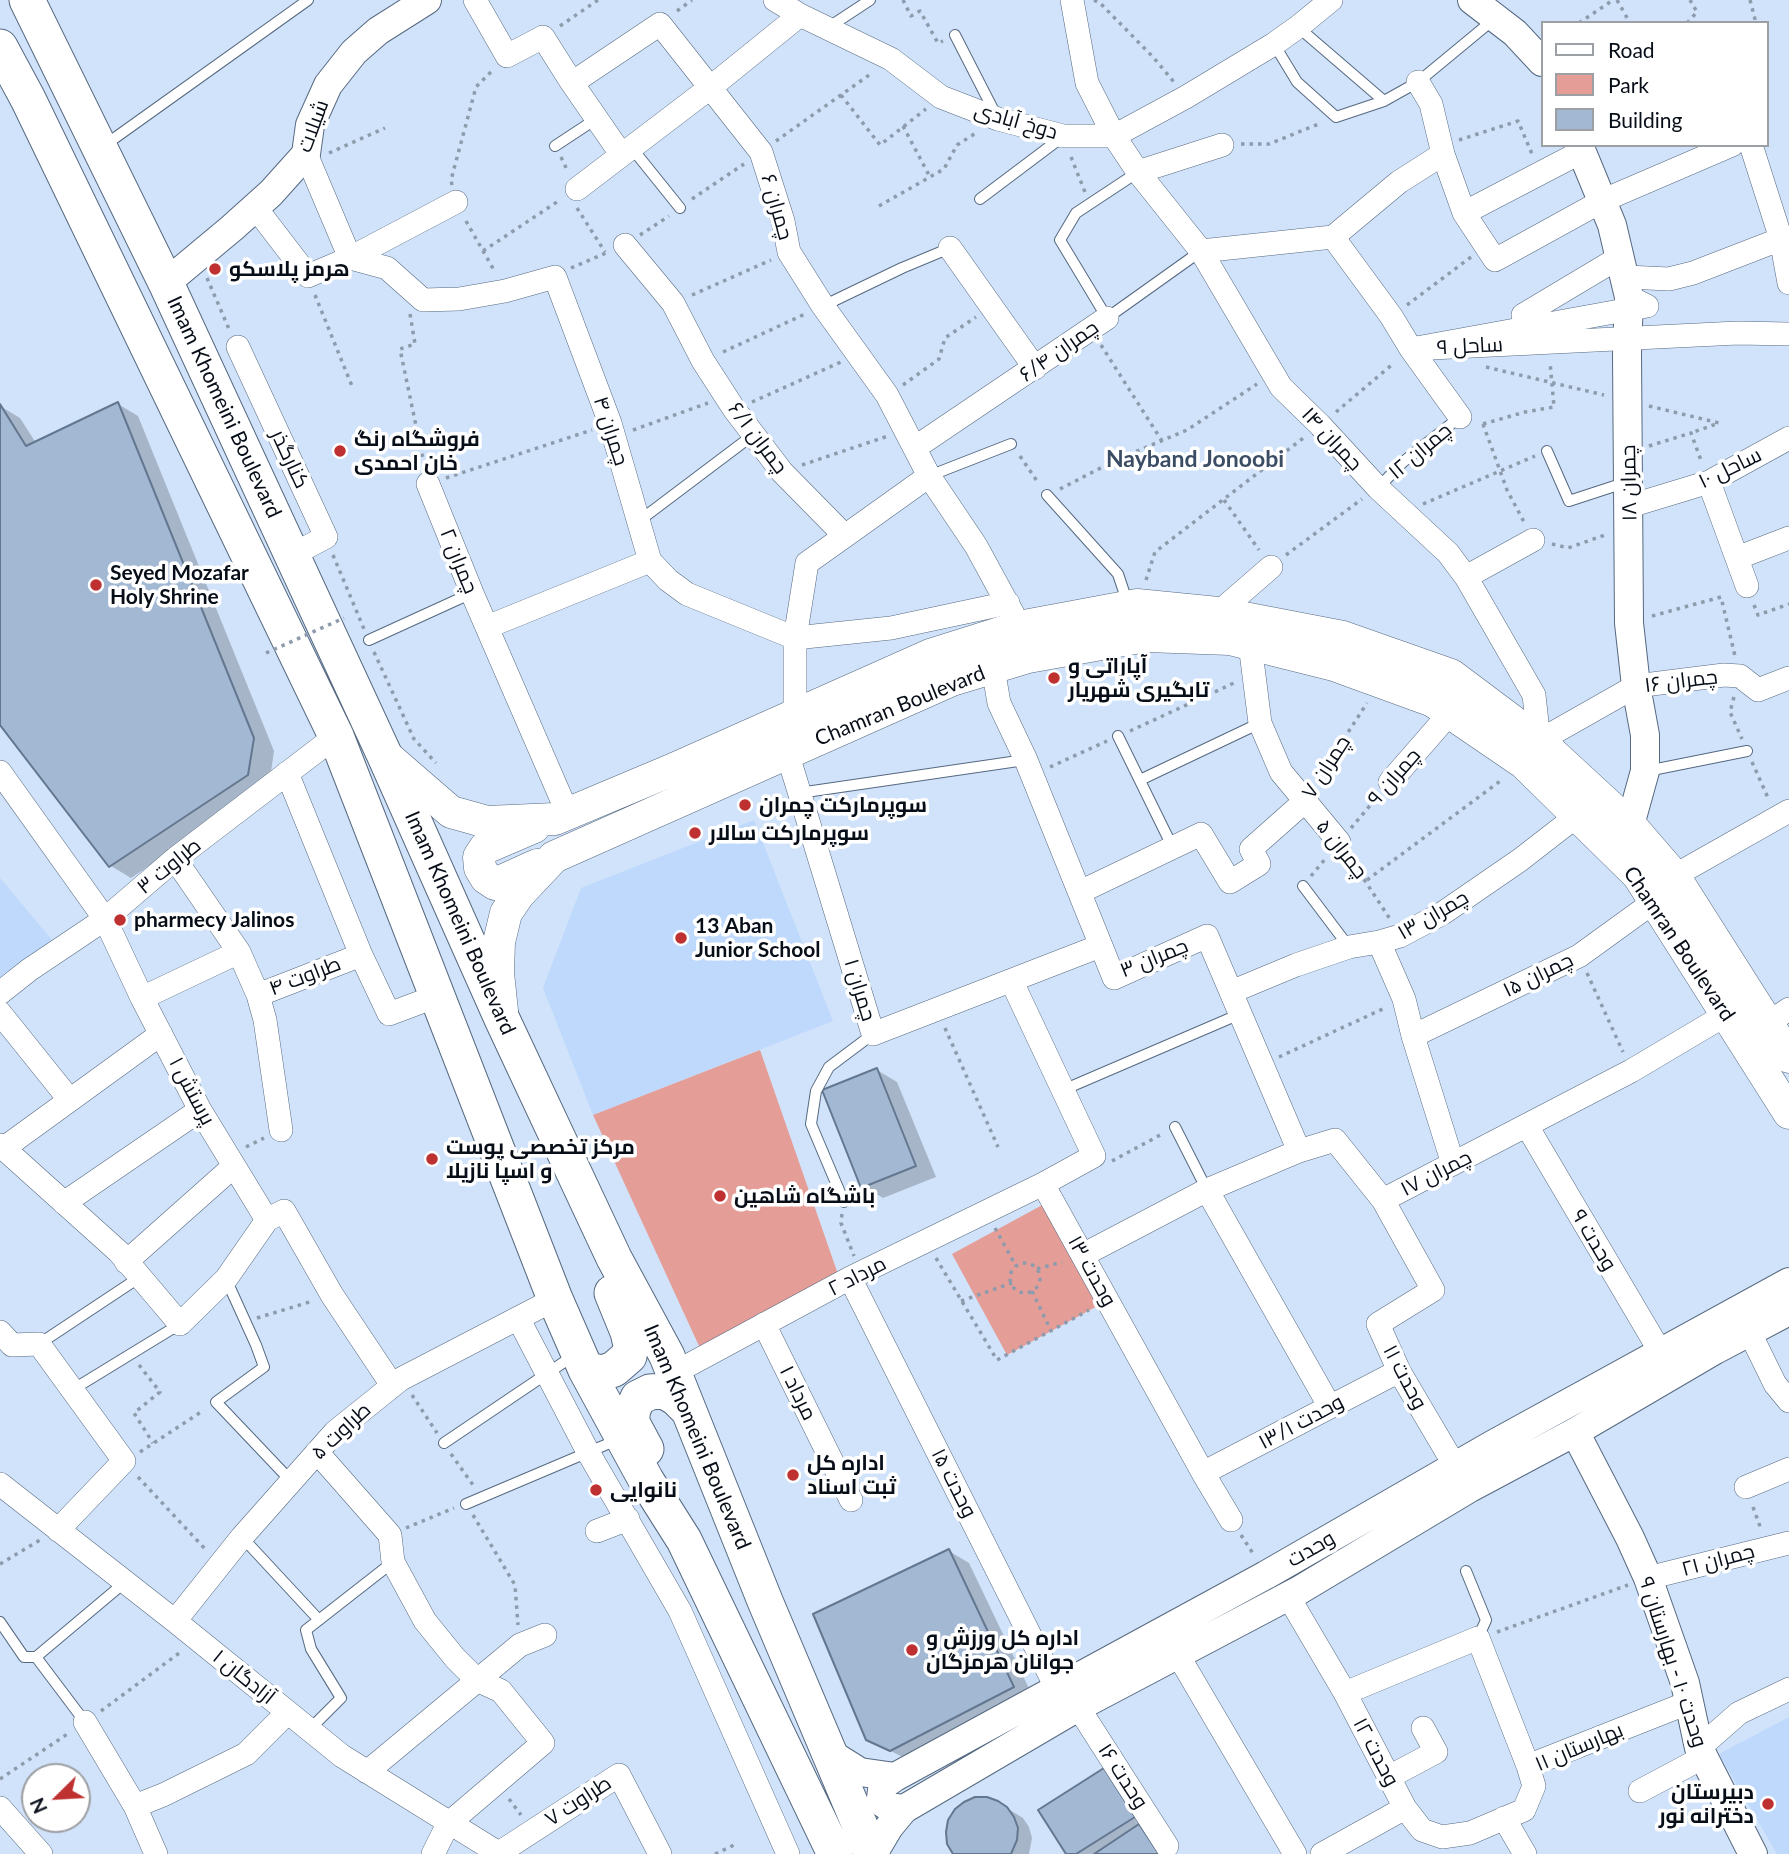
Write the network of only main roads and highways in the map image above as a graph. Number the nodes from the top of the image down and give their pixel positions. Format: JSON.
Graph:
{"nodes":[{"id":1,"x":27,"y":0,"type":"edge"},
{"id":2,"x":4,"y":58,"type":"edge"},
{"id":3,"x":1014,"y":615,"type":"junction"},
{"id":4,"x":1028,"y":657,"type":"junction"},
{"id":5,"x":1532,"y":752,"type":"junction"},
{"id":6,"x":384,"y":754,"type":"junction"},
{"id":7,"x":561,"y":816,"type":"junction"},
{"id":8,"x":554,"y":857,"type":"junction"},
{"id":9,"x":1778,"y":1016,"type":"edge"},
{"id":10,"x":502,"y":1019,"type":"junction"},
{"id":11,"x":1789,"y":1057,"type":"edge"},
{"id":12,"x":1789,"y":1113,"type":"edge"},
{"id":13,"x":614,"y":1258,"type":"junction"},
{"id":14,"x":582,"y":1362,"type":"junction"},
{"id":15,"x":689,"y":1411,"type":"junction"},
{"id":16,"x":691,"y":1555,"type":"junction"},
{"id":17,"x":835,"y":1854,"type":"edge"},
{"id":18,"x":873,"y":1854,"type":"edge"}],
"edges":[{"from":1,"to":6,"type":"main road","name":"Imam Khomeini Boulevard"},
{"from":2,"to":14,"type":"main road","name":"Imam Khomeini Boulevard"},
{"from":3,"to":4,"type":"main road"},
{"from":3,"to":5,"type":"main road","name":"Chamran Boulevard"},
{"from":3,"to":7,"type":"main road","name":"Chamran Boulevard"},
{"from":4,"to":5,"type":"main road","name":"Chamran Boulevard"},
{"from":4,"to":8,"type":"main road","name":"Chamran Boulevard"},
{"from":5,"to":9,"type":"main road","name":"Chamran Boulevard"},
{"from":5,"to":12,"type":"main road","name":"Chamran Boulevard"},
{"from":6,"to":7,"type":"main road","name":"Chamran Boulevard"},
{"from":6,"to":10,"type":"main road","name":"Imam Khomeini Boulevard"},
{"from":7,"to":8,"type":"main road"},
{"from":8,"to":10,"type":"main road","name":"Chamran Boulevard"},
{"from":9,"to":11,"type":"main road","name":"Chamran Boulevard"},
{"from":10,"to":13,"type":"main road","name":"Imam Khomeini Boulevard"},
{"from":13,"to":14,"type":"main road"},
{"from":13,"to":15,"type":"main road","name":"Imam Khomeini Boulevard"},
{"from":14,"to":16,"type":"main road","name":"Imam Khomeini Boulevard"},
{"from":15,"to":16,"type":"main road"},
{"from":15,"to":18,"type":"main road","name":"Imam Khomeini Boulevard"},
{"from":16,"to":17,"type":"main road","name":"Imam Khomeini Boulevard"}]}
